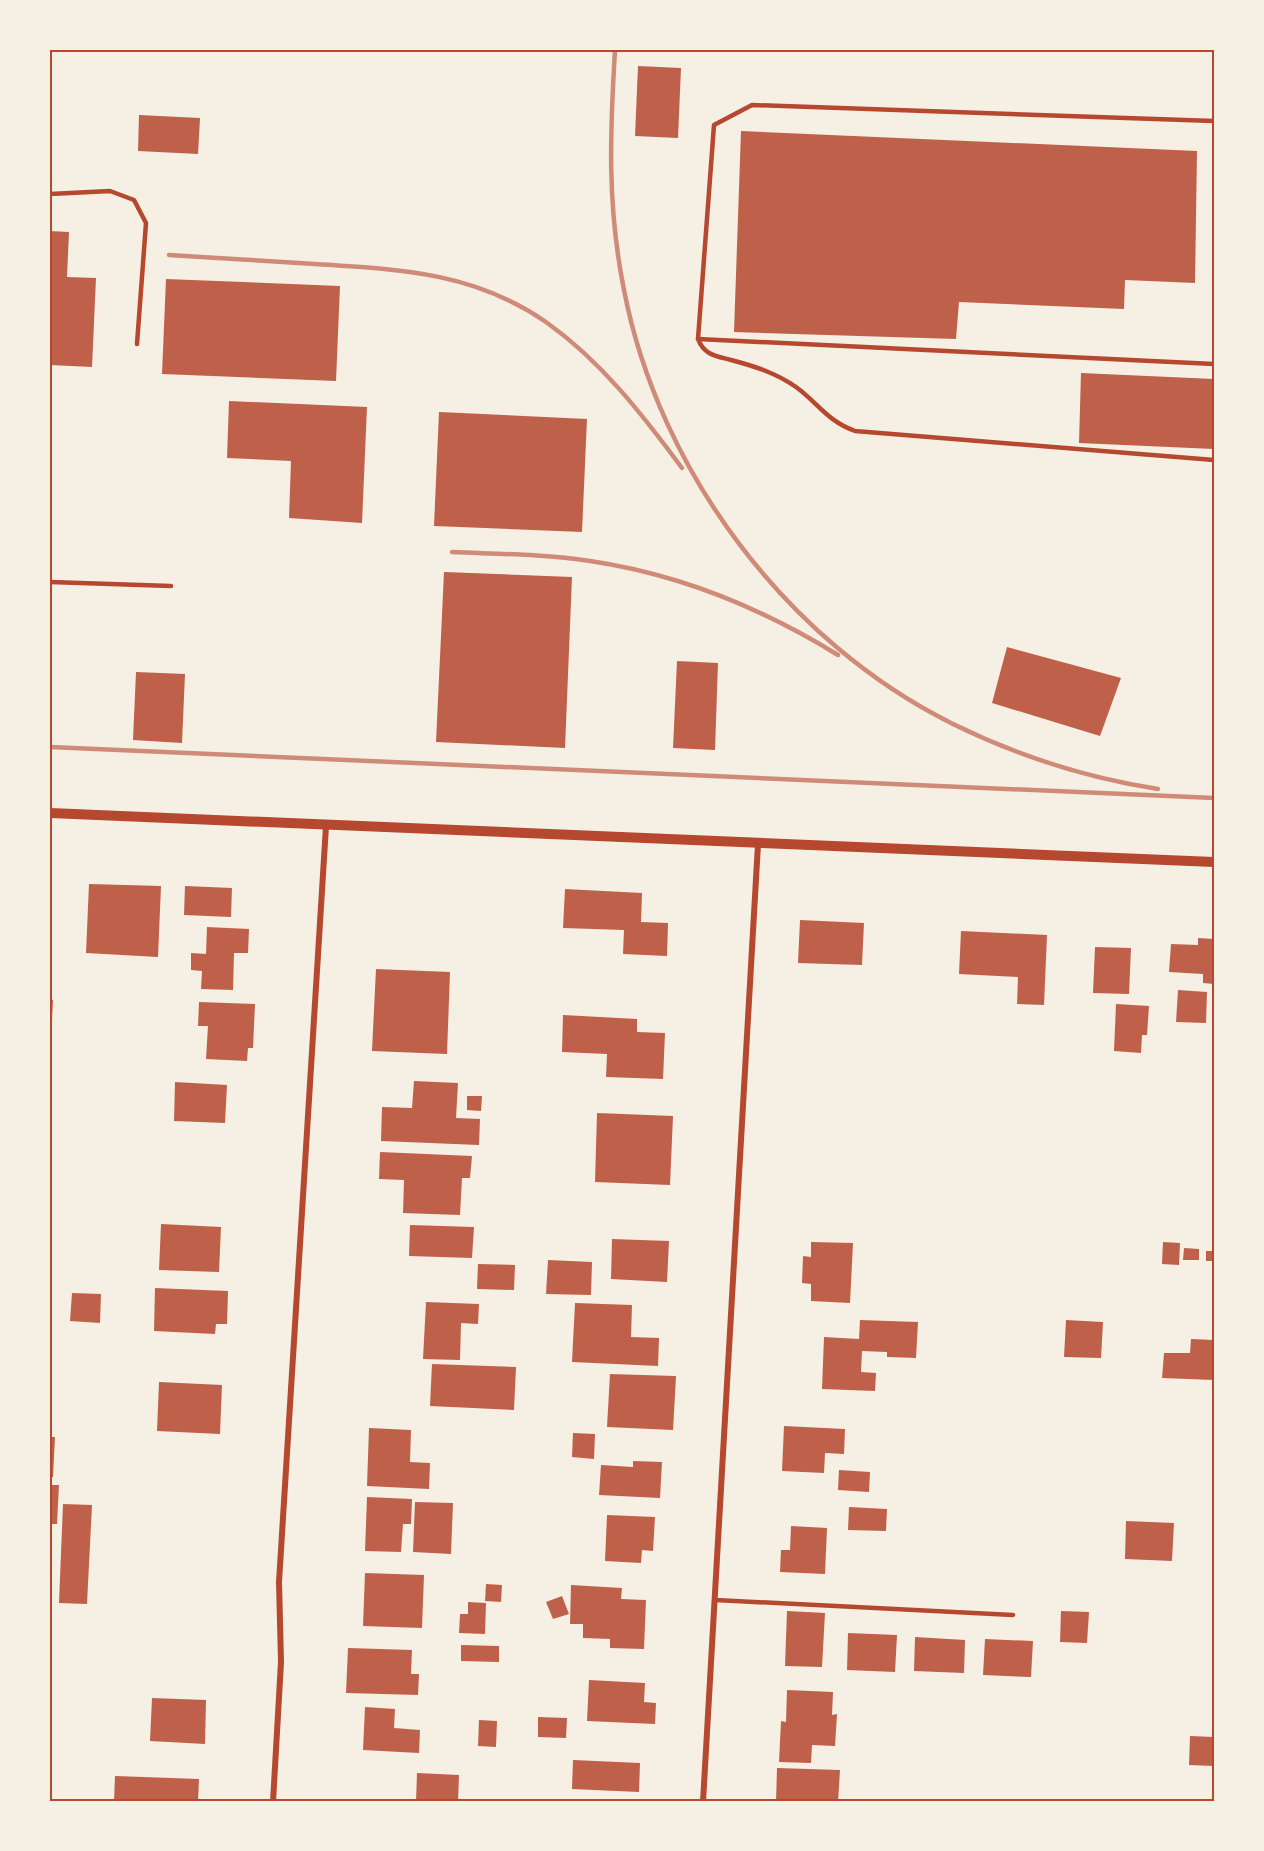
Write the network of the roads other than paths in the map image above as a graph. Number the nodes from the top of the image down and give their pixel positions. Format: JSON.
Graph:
{"nodes":[{"id":1,"x":1215,"y":121,"type":"edge"},
{"id":2,"x":50,"y":194,"type":"edge"},
{"id":3,"x":698,"y":339,"type":"junction"},
{"id":4,"x":137,"y":344,"type":"dead end"},
{"id":5,"x":1215,"y":364,"type":"edge"},
{"id":6,"x":1215,"y":460,"type":"edge"},
{"id":7,"x":50,"y":582,"type":"edge"},
{"id":8,"x":171,"y":586,"type":"dead end"},
{"id":9,"x":50,"y":813,"type":"edge"},
{"id":10,"x":326,"y":826,"type":"junction"},
{"id":11,"x":758,"y":844,"type":"junction"},
{"id":12,"x":1215,"y":862,"type":"edge"},
{"id":13,"x":714,"y":1600,"type":"junction"},
{"id":14,"x":1012,"y":1615,"type":"dead end"},
{"id":15,"x":273,"y":1802,"type":"edge"},
{"id":16,"x":703,"y":1802,"type":"edge"}],
"edges":[{"from":1,"to":3,"type":"lane"},
{"from":2,"to":4,"type":"lane"},
{"from":3,"to":5,"type":"lane"},
{"from":3,"to":6,"type":"lane"},
{"from":7,"to":8,"type":"lane"},
{"from":9,"to":10,"type":"street"},
{"from":10,"to":11,"type":"street"},
{"from":10,"to":15,"type":"street"},
{"from":11,"to":12,"type":"street"},
{"from":11,"to":13,"type":"street"},
{"from":13,"to":14,"type":"lane"},
{"from":13,"to":16,"type":"street"}]}
